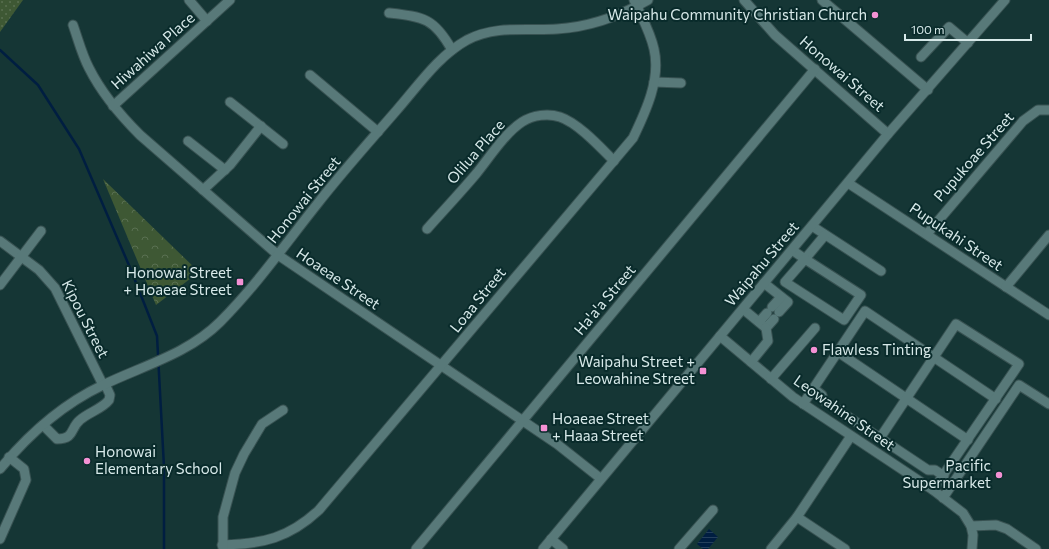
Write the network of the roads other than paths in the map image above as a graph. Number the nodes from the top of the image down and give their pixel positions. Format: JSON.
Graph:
{"nodes":[{"id":1,"x":189,"y":0,"type":"edge"},
{"id":2,"x":230,"y":0,"type":"edge"},
{"id":3,"x":648,"y":0,"type":"edge"},
{"id":4,"x":744,"y":0,"type":"edge"},
{"id":5,"x":822,"y":0,"type":"edge"},
{"id":6,"x":1006,"y":0,"type":"edge"},
{"id":7,"x":635,"y":3,"type":"edge"},
{"id":8,"x":389,"y":14,"type":"dead end"},
{"id":9,"x":207,"y":21,"type":"junction"},
{"id":10,"x":72,"y":24,"type":"dead end"},
{"id":11,"x":968,"y":43,"type":"junction"},
{"id":12,"x":452,"y":50,"type":"junction"},
{"id":13,"x":921,"y":58,"type":"dead end"},
{"id":14,"x":815,"y":69,"type":"junction"},
{"id":15,"x":310,"y":75,"type":"dead end"},
{"id":16,"x":654,"y":82,"type":"junction"},
{"id":17,"x":682,"y":83,"type":"dead end"},
{"id":18,"x":928,"y":90,"type":"junction"},
{"id":19,"x":230,"y":102,"type":"dead end"},
{"id":20,"x":113,"y":106,"type":"junction"},
{"id":21,"x":1049,"y":110,"type":"edge"},
{"id":22,"x":261,"y":126,"type":"junction"},
{"id":23,"x":378,"y":132,"type":"junction"},
{"id":24,"x":888,"y":134,"type":"junction"},
{"id":25,"x":188,"y":142,"type":"dead end"},
{"id":26,"x":283,"y":144,"type":"dead end"},
{"id":27,"x":614,"y":161,"type":"junction"},
{"id":28,"x":225,"y":170,"type":"junction"},
{"id":29,"x":848,"y":183,"type":"junction"},
{"id":30,"x":203,"y":190,"type":"junction"},
{"id":31,"x":812,"y":226,"type":"junction"},
{"id":32,"x":427,"y":229,"type":"dead end"},
{"id":33,"x":41,"y":231,"type":"dead end"},
{"id":34,"x":927,"y":234,"type":"junction"},
{"id":35,"x":825,"y":235,"type":"junction"},
{"id":36,"x":1049,"y":235,"type":"edge"},
{"id":37,"x":0,"y":241,"type":"edge"},
{"id":38,"x":792,"y":250,"type":"junction"},
{"id":39,"x":278,"y":255,"type":"junction"},
{"id":40,"x":21,"y":257,"type":"junction"},
{"id":41,"x":805,"y":259,"type":"junction"},
{"id":42,"x":881,"y":272,"type":"dead end"},
{"id":43,"x":764,"y":283,"type":"junction"},
{"id":44,"x":0,"y":285,"type":"edge"},
{"id":45,"x":1006,"y":287,"type":"junction"},
{"id":46,"x":743,"y":309,"type":"junction"},
{"id":47,"x":1049,"y":315,"type":"edge"},
{"id":48,"x":763,"y":325,"type":"junction"},
{"id":49,"x":815,"y":328,"type":"dead end"},
{"id":50,"x":720,"y":336,"type":"junction"},
{"id":51,"x":838,"y":352,"type":"junction"},
{"id":52,"x":934,"y":357,"type":"junction"},
{"id":53,"x":751,"y":362,"type":"junction"},
{"id":54,"x":442,"y":366,"type":"junction"},
{"id":55,"x":771,"y":379,"type":"junction"},
{"id":56,"x":104,"y":385,"type":"junction"},
{"id":57,"x":814,"y":389,"type":"junction"},
{"id":58,"x":906,"y":398,"type":"junction"},
{"id":59,"x":996,"y":399,"type":"junction"},
{"id":60,"x":803,"y":404,"type":"junction"},
{"id":61,"x":1049,"y":404,"type":"edge"},
{"id":62,"x":283,"y":410,"type":"dead end"},
{"id":63,"x":522,"y":421,"type":"junction"},
{"id":64,"x":43,"y":425,"type":"junction"},
{"id":65,"x":851,"y":436,"type":"junction"},
{"id":66,"x":883,"y":439,"type":"junction"},
{"id":67,"x":968,"y":440,"type":"junction"},
{"id":68,"x":877,"y":454,"type":"junction"},
{"id":69,"x":9,"y":458,"type":"junction"},
{"id":70,"x":0,"y":469,"type":"edge"},
{"id":71,"x":944,"y":476,"type":"junction"},
{"id":72,"x":600,"y":478,"type":"junction"},
{"id":73,"x":933,"y":490,"type":"junction"},
{"id":74,"x":944,"y":498,"type":"junction"},
{"id":75,"x":713,"y":510,"type":"dead end"},
{"id":76,"x":798,"y":517,"type":"junction"},
{"id":77,"x":971,"y":526,"type":"junction"},
{"id":78,"x":0,"y":539,"type":"edge"},
{"id":79,"x":551,"y":539,"type":"junction"},
{"id":80,"x":223,"y":547,"type":"edge"},
{"id":81,"x":416,"y":549,"type":"edge"},
{"id":82,"x":543,"y":549,"type":"edge"},
{"id":83,"x":563,"y":549,"type":"edge"},
{"id":84,"x":679,"y":549,"type":"edge"},
{"id":85,"x":771,"y":549,"type":"edge"},
{"id":86,"x":845,"y":549,"type":"edge"},
{"id":87,"x":972,"y":549,"type":"edge"},
{"id":88,"x":1036,"y":549,"type":"edge"}],
"edges":[{"from":1,"to":9,"type":"street"},
{"from":2,"to":9,"type":"street","name":"Hiwahiwa Place"},
{"from":3,"to":7,"type":"street","name":"Honowai Street"},
{"from":4,"to":14,"type":"street","name":"Honowai Street"},
{"from":5,"to":18,"type":"street"},
{"from":6,"to":11,"type":"street","name":"Waipahu Street"},
{"from":7,"to":12,"type":"street","name":"Honowai Street"},
{"from":7,"to":16,"type":"street","name":"Loaa Street"},
{"from":8,"to":12,"type":"street"},
{"from":9,"to":20,"type":"street","name":"Hiwahiwa Place"},
{"from":10,"to":20,"type":"street","name":"Hoaeae Street"},
{"from":11,"to":13,"type":"street"},
{"from":11,"to":18,"type":"street","name":"Waipahu Street"},
{"from":12,"to":23,"type":"street","name":"Honowai Street"},
{"from":14,"to":24,"type":"street","name":"Honowai Street"},
{"from":14,"to":63,"type":"street","name":"Ha'a'a Street"},
{"from":15,"to":23,"type":"street"},
{"from":16,"to":17,"type":"street"},
{"from":16,"to":27,"type":"street","name":"Loaa Street"},
{"from":18,"to":24,"type":"street","name":"Waipahu Street"},
{"from":19,"to":22,"type":"street"},
{"from":20,"to":30,"type":"street","name":"Hoaeae Street"},
{"from":21,"to":34,"type":"street","name":"Pupukoae Street"},
{"from":22,"to":26,"type":"street"},
{"from":22,"to":28,"type":"street"},
{"from":23,"to":39,"type":"street","name":"Honowai Street"},
{"from":24,"to":29,"type":"street","name":"Waipahu Street"},
{"from":25,"to":28,"type":"street"},
{"from":27,"to":32,"type":"street","name":"Olilua Place"},
{"from":27,"to":54,"type":"street","name":"Loaa Street"},
{"from":28,"to":30,"type":"street"},
{"from":29,"to":31,"type":"street","name":"Waipahu Street"},
{"from":29,"to":34,"type":"street","name":"Pupukahi Street"},
{"from":30,"to":39,"type":"street","name":"Hoaeae Street"},
{"from":31,"to":35,"type":"street"},
{"from":31,"to":38,"type":"street","name":"Waipahu Street"},
{"from":33,"to":40,"type":"street"},
{"from":34,"to":45,"type":"street","name":"Pupukahi Street"},
{"from":35,"to":41,"type":"street"},
{"from":35,"to":42,"type":"street"},
{"from":36,"to":45,"type":"street"},
{"from":37,"to":40,"type":"street","name":"Kipou Street"},
{"from":38,"to":41,"type":"street"},
{"from":38,"to":43,"type":"street","name":"Waipahu Street"},
{"from":39,"to":54,"type":"street","name":"Hoaeae Street"},
{"from":39,"to":56,"type":"street","name":"Honowai Street"},
{"from":40,"to":44,"type":"street"},
{"from":40,"to":56,"type":"street","name":"Kipou Street"},
{"from":41,"to":41,"type":"street"},
{"from":43,"to":46,"type":"street","name":"Waipahu Street"},
{"from":43,"to":48,"type":"street"},
{"from":45,"to":47,"type":"street","name":"Pupukahi Street"},
{"from":46,"to":48,"type":"street"},
{"from":46,"to":50,"type":"street","name":"Waipahu Street"},
{"from":48,"to":53,"type":"street"},
{"from":49,"to":55,"type":"street"},
{"from":50,"to":53,"type":"street","name":"Leowahine Street"},
{"from":50,"to":72,"type":"street","name":"Waipahu Street"},
{"from":51,"to":52,"type":"street"},
{"from":51,"to":57,"type":"street"},
{"from":51,"to":58,"type":"street"},
{"from":52,"to":58,"type":"street"},
{"from":52,"to":59,"type":"street"},
{"from":52,"to":59,"type":"street"},
{"from":53,"to":55,"type":"street","name":"Leowahine Street"},
{"from":54,"to":63,"type":"street","name":"Hoaeae Street"},
{"from":54,"to":80,"type":"street","name":"Loaa Street"},
{"from":55,"to":60,"type":"street","name":"Leowahine Street"},
{"from":56,"to":64,"type":"street","name":"Honowai Street"},
{"from":56,"to":64,"type":"street"},
{"from":57,"to":60,"type":"street"},
{"from":57,"to":66,"type":"street"},
{"from":58,"to":66,"type":"street"},
{"from":58,"to":67,"type":"street"},
{"from":59,"to":67,"type":"street"},
{"from":60,"to":65,"type":"street","name":"Leowahine Street"},
{"from":61,"to":74,"type":"street"},
{"from":62,"to":80,"type":"street"},
{"from":63,"to":72,"type":"street","name":"Hoaeae Street"},
{"from":63,"to":81,"type":"street","name":"Ha'a'a Street"},
{"from":64,"to":69,"type":"street","name":"Honowai Street"},
{"from":65,"to":68,"type":"street","name":"Leowahine Street"},
{"from":65,"to":76,"type":"street"},
{"from":66,"to":68,"type":"street"},
{"from":66,"to":71,"type":"street"},
{"from":67,"to":71,"type":"street"},
{"from":68,"to":73,"type":"street","name":"Leowahine Street"},
{"from":69,"to":70,"type":"street","name":"Honowai Street"},
{"from":69,"to":78,"type":"street"},
{"from":71,"to":73,"type":"street"},
{"from":72,"to":79,"type":"street","name":"Waipahu Street"},
{"from":73,"to":74,"type":"street","name":"Leowahine Street"},
{"from":74,"to":77,"type":"street","name":"Leowahine Street"},
{"from":75,"to":84,"type":"street"},
{"from":76,"to":85,"type":"street"},
{"from":76,"to":86,"type":"street"},
{"from":77,"to":87,"type":"street"},
{"from":77,"to":88,"type":"street"},
{"from":79,"to":82,"type":"street","name":"Waipahu Street"},
{"from":79,"to":83,"type":"street"}]}
